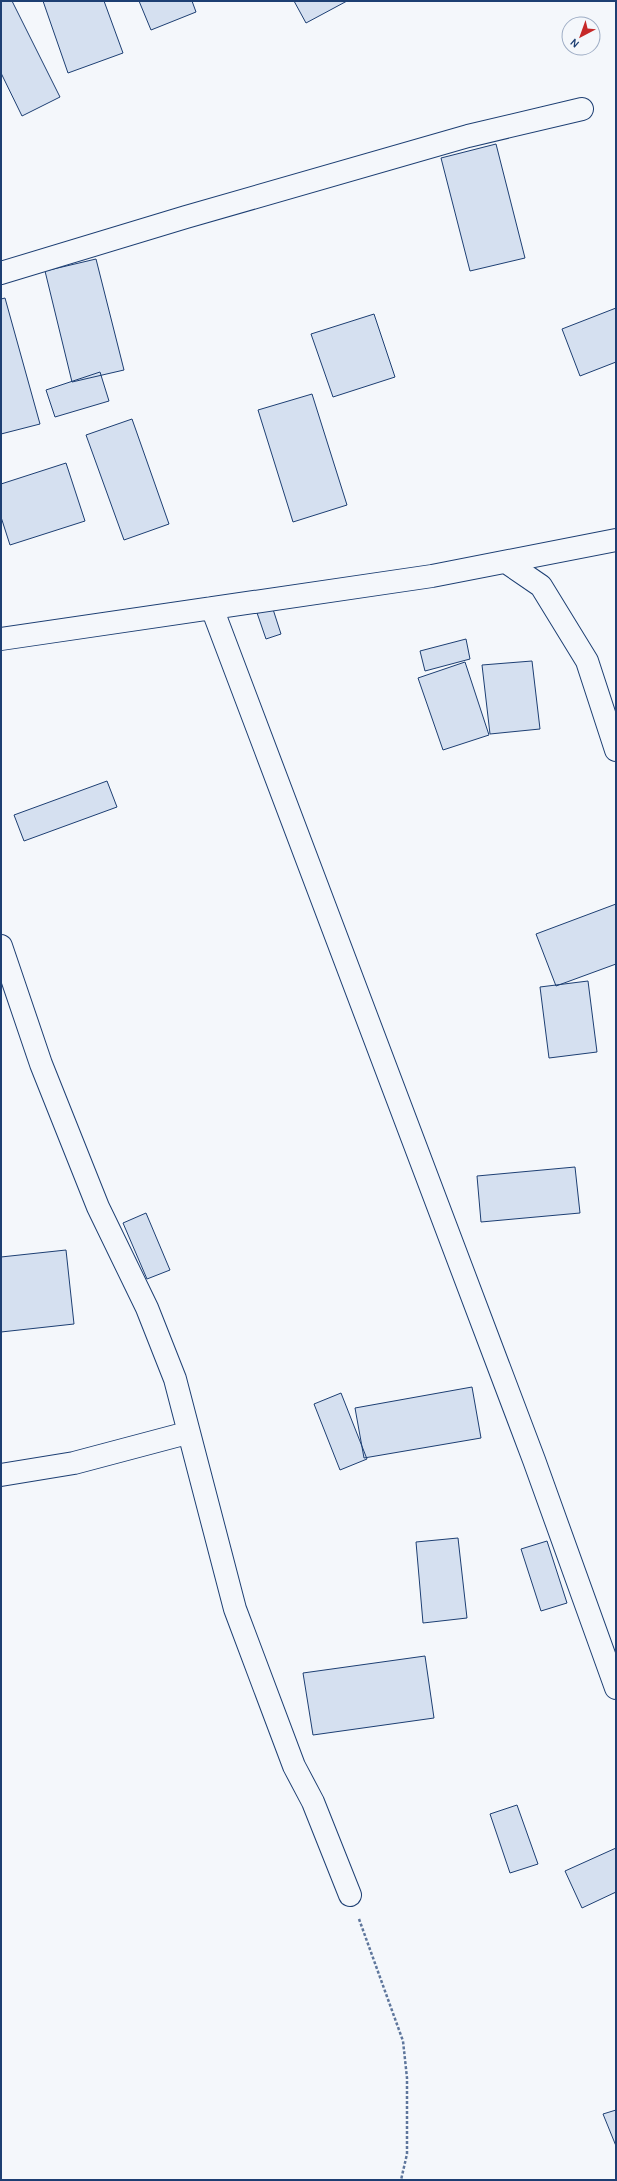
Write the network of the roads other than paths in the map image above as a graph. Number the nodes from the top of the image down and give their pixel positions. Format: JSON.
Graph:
{"nodes":[{"id":1,"x":582,"y":110,"type":"dead end"},
{"id":2,"x":1,"y":273,"type":"edge"},
{"id":3,"x":616,"y":540,"type":"edge"},
{"id":4,"x":506,"y":562,"type":"junction"},
{"id":5,"x":212,"y":608,"type":"junction"},
{"id":6,"x":1,"y":639,"type":"edge"},
{"id":7,"x":616,"y":750,"type":"edge"},
{"id":8,"x":1,"y":946,"type":"edge"},
{"id":9,"x":188,"y":1433,"type":"junction"},
{"id":10,"x":1,"y":1475,"type":"edge"},
{"id":11,"x":616,"y":1688,"type":"edge"},
{"id":12,"x":350,"y":1895,"type":"road end"}],
"edges":[{"from":1,"to":2,"type":"street"},
{"from":3,"to":4,"type":"street"},
{"from":4,"to":5,"type":"street"},
{"from":4,"to":7,"type":"street"},
{"from":5,"to":6,"type":"street"},
{"from":5,"to":11,"type":"street"},
{"from":8,"to":9,"type":"street"},
{"from":9,"to":10,"type":"street"},
{"from":9,"to":12,"type":"street"}]}
